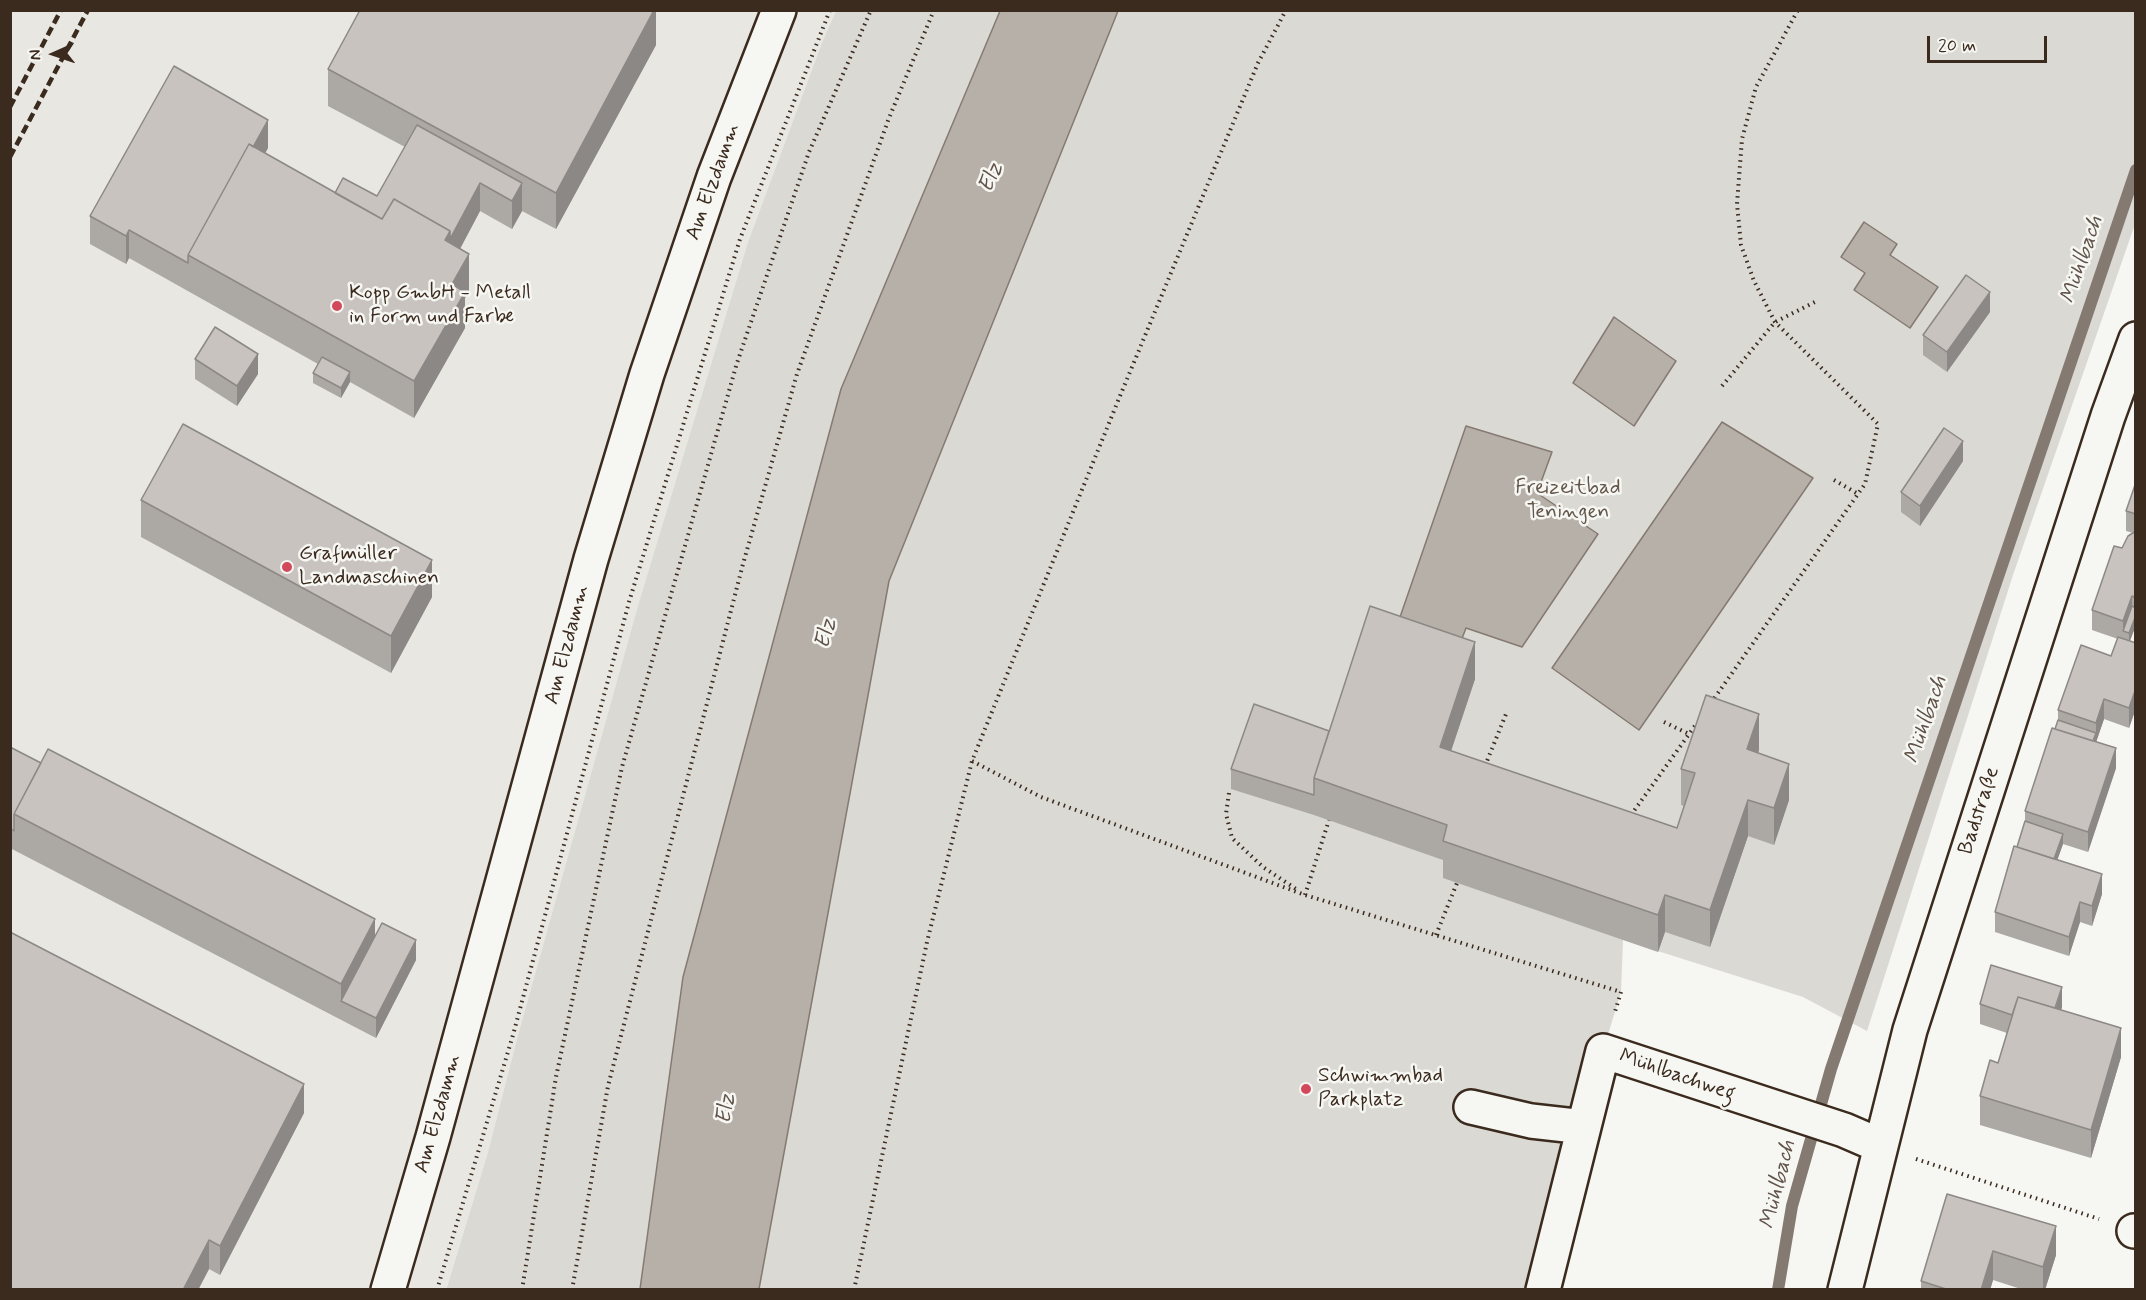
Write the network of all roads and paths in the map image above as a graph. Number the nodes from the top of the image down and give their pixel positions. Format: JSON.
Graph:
{"nodes":[{"id":1,"x":779,"y":10,"type":"edge"},
{"id":2,"x":831,"y":10,"type":"edge"},
{"id":3,"x":871,"y":10,"type":"edge"},
{"id":4,"x":934,"y":10,"type":"edge"},
{"id":5,"x":1286,"y":10,"type":"edge"},
{"id":6,"x":1798,"y":10,"type":"edge"},
{"id":7,"x":1815,"y":302,"type":"dead end"},
{"id":8,"x":1775,"y":322,"type":"junction"},
{"id":9,"x":2136,"y":339,"type":"edge"},
{"id":10,"x":1722,"y":386,"type":"dead end"},
{"id":11,"x":1834,"y":480,"type":"dead end"},
{"id":12,"x":1858,"y":494,"type":"junction"},
{"id":13,"x":1709,"y":706,"type":"edge"},
{"id":14,"x":1506,"y":714,"type":"dead end"},
{"id":15,"x":1702,"y":715,"type":"edge"},
{"id":16,"x":1664,"y":722,"type":"dead end"},
{"id":17,"x":1689,"y":734,"type":"junction"},
{"id":18,"x":972,"y":761,"type":"junction"},
{"id":19,"x":1484,"y":769,"type":"edge"},
{"id":20,"x":1229,"y":793,"type":"dead end"},
{"id":21,"x":1329,"y":820,"type":"edge"},
{"id":22,"x":1624,"y":824,"type":"edge"},
{"id":23,"x":1458,"y":883,"type":"edge"},
{"id":24,"x":1305,"y":895,"type":"junction"},
{"id":25,"x":1436,"y":935,"type":"junction"},
{"id":26,"x":1603,"y":1051,"type":"junction"},
{"id":27,"x":1471,"y":1107,"type":"dead end"},
{"id":28,"x":1584,"y":1126,"type":"junction"},
{"id":29,"x":1881,"y":1146,"type":"junction"},
{"id":30,"x":2135,"y":1231,"type":"edge"},
{"id":31,"x":388,"y":1290,"type":"edge"},
{"id":32,"x":437,"y":1290,"type":"edge"},
{"id":33,"x":522,"y":1290,"type":"edge"},
{"id":34,"x":572,"y":1290,"type":"edge"},
{"id":35,"x":854,"y":1290,"type":"edge"},
{"id":36,"x":1543,"y":1290,"type":"edge"},
{"id":37,"x":1845,"y":1290,"type":"edge"}],
"edges":[{"from":1,"to":31,"type":"street","name":"Am Elzdamm"},
{"from":2,"to":32,"type":"path"},
{"from":3,"to":33,"type":"path"},
{"from":4,"to":34,"type":"path"},
{"from":5,"to":18,"type":"path"},
{"from":6,"to":8,"type":"path"},
{"from":7,"to":8,"type":"path"},
{"from":8,"to":10,"type":"path"},
{"from":8,"to":12,"type":"path"},
{"from":9,"to":29,"type":"street","name":"Badstraße"},
{"from":11,"to":12,"type":"path"},
{"from":12,"to":13,"type":"path"},
{"from":14,"to":19,"type":"path"},
{"from":15,"to":17,"type":"path"},
{"from":16,"to":17,"type":"path"},
{"from":17,"to":22,"type":"path"},
{"from":18,"to":24,"type":"path"},
{"from":18,"to":35,"type":"path"},
{"from":20,"to":24,"type":"path"},
{"from":21,"to":24,"type":"path"},
{"from":23,"to":25,"type":"path"},
{"from":24,"to":25,"type":"path"},
{"from":25,"to":26,"type":"path"},
{"from":26,"to":28,"type":"street","name":"Mühlbachweg"},
{"from":26,"to":29,"type":"street","name":"Mühlbachweg"},
{"from":27,"to":28,"type":"street"},
{"from":28,"to":36,"type":"street","name":"Mühlbachweg"},
{"from":29,"to":30,"type":"path"},
{"from":29,"to":37,"type":"street","name":"Badstraße"}]}
